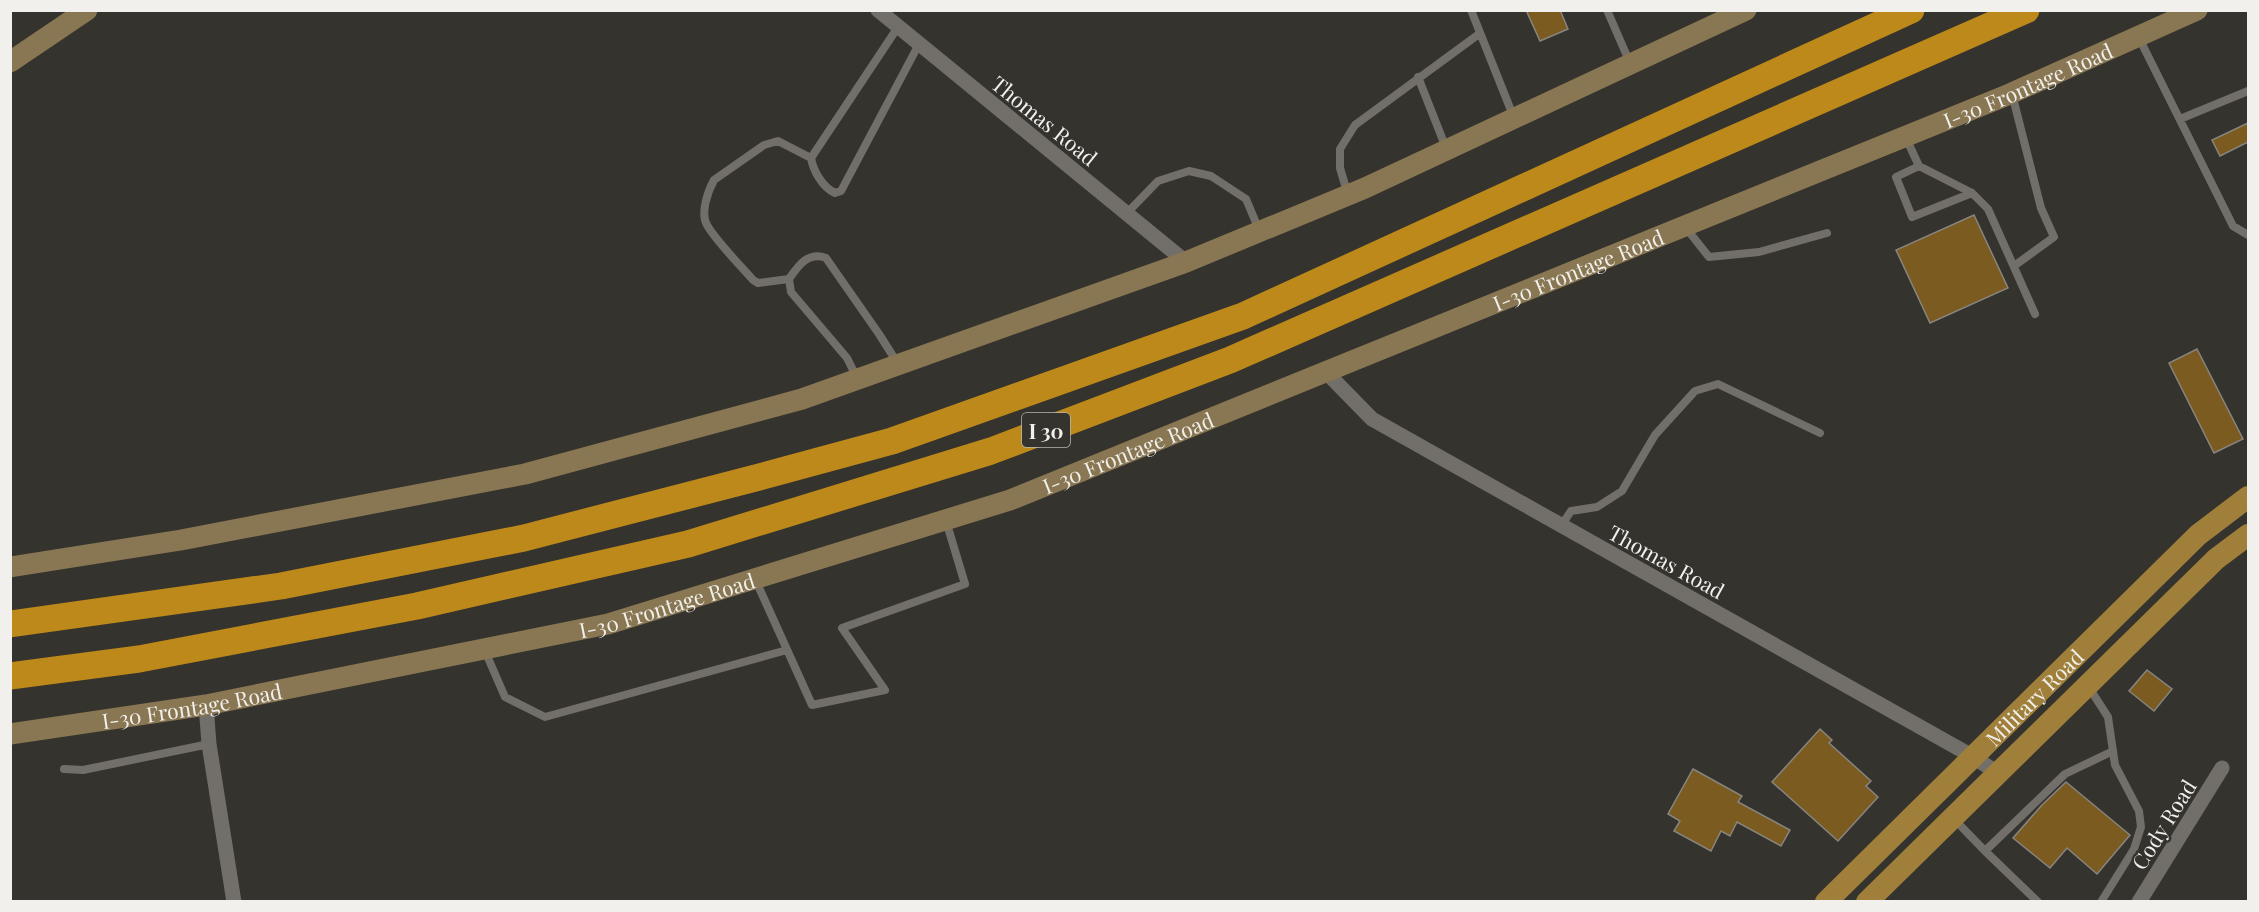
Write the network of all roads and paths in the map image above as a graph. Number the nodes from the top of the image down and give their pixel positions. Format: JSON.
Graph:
{"nodes":[{"id":1,"x":87,"y":10,"type":"edge"},
{"id":2,"x":878,"y":10,"type":"edge"},
{"id":3,"x":1471,"y":10,"type":"edge"},
{"id":4,"x":1607,"y":10,"type":"edge"},
{"id":5,"x":1746,"y":10,"type":"edge"},
{"id":6,"x":1911,"y":10,"type":"edge"},
{"id":7,"x":2026,"y":10,"type":"edge"},
{"id":8,"x":2197,"y":10,"type":"edge"},
{"id":9,"x":898,"y":27,"type":"junction"},
{"id":10,"x":1479,"y":34,"type":"junction"},
{"id":11,"x":2139,"y":36,"type":"junction"},
{"id":12,"x":919,"y":44,"type":"junction"},
{"id":13,"x":10,"y":62,"type":"edge"},
{"id":14,"x":1631,"y":64,"type":"junction"},
{"id":15,"x":1418,"y":77,"type":"junction"},
{"id":16,"x":2248,"y":91,"type":"edge"},
{"id":17,"x":2011,"y":93,"type":"junction"},
{"id":18,"x":1514,"y":118,"type":"junction"},
{"id":19,"x":2180,"y":119,"type":"junction"},
{"id":20,"x":1905,"y":136,"type":"junction"},
{"id":21,"x":1446,"y":150,"type":"junction"},
{"id":22,"x":811,"y":158,"type":"junction"},
{"id":23,"x":1919,"y":166,"type":"junction"},
{"id":24,"x":1972,"y":192,"type":"junction"},
{"id":25,"x":1348,"y":195,"type":"junction"},
{"id":26,"x":1127,"y":213,"type":"junction"},
{"id":27,"x":1685,"y":227,"type":"junction"},
{"id":28,"x":1259,"y":231,"type":"junction"},
{"id":29,"x":1827,"y":233,"type":"dead end"},
{"id":30,"x":2248,"y":235,"type":"edge"},
{"id":31,"x":1186,"y":262,"type":"junction"},
{"id":32,"x":2014,"y":266,"type":"junction"},
{"id":33,"x":789,"y":279,"type":"junction"},
{"id":34,"x":2035,"y":314,"type":"dead end"},
{"id":35,"x":898,"y":365,"type":"junction"},
{"id":36,"x":1325,"y":371,"type":"junction"},
{"id":37,"x":858,"y":379,"type":"junction"},
{"id":38,"x":1820,"y":434,"type":"dead end"},
{"id":39,"x":2248,"y":497,"type":"edge"},
{"id":40,"x":946,"y":520,"type":"junction"},
{"id":41,"x":1562,"y":526,"type":"junction"},
{"id":42,"x":2248,"y":535,"type":"edge"},
{"id":43,"x":10,"y":567,"type":"edge"},
{"id":44,"x":755,"y":579,"type":"junction"},
{"id":45,"x":10,"y":624,"type":"edge"},
{"id":46,"x":484,"y":650,"type":"junction"},
{"id":47,"x":787,"y":650,"type":"junction"},
{"id":48,"x":10,"y":676,"type":"edge"},
{"id":49,"x":2088,"y":686,"type":"junction"},
{"id":50,"x":206,"y":705,"type":"junction"},
{"id":51,"x":10,"y":734,"type":"edge"},
{"id":52,"x":208,"y":744,"type":"junction"},
{"id":53,"x":2113,"y":751,"type":"junction"},
{"id":54,"x":1972,"y":756,"type":"junction"},
{"id":55,"x":2222,"y":768,"type":"dead end"},
{"id":56,"x":64,"y":769,"type":"dead end"},
{"id":57,"x":1999,"y":774,"type":"junction"},
{"id":58,"x":1953,"y":818,"type":"junction"},
{"id":59,"x":1985,"y":851,"type":"junction"},
{"id":60,"x":234,"y":902,"type":"edge"},
{"id":61,"x":1826,"y":902,"type":"edge"},
{"id":62,"x":1867,"y":902,"type":"edge"},
{"id":63,"x":2038,"y":902,"type":"edge"},
{"id":64,"x":2101,"y":902,"type":"edge"},
{"id":65,"x":2139,"y":902,"type":"edge"}],
"edges":[{"from":1,"to":13,"type":"main road"},
{"from":2,"to":9,"type":"street","name":"Thomas Road"},
{"from":3,"to":10,"type":"lane"},
{"from":4,"to":14,"type":"lane"},
{"from":5,"to":14,"type":"main road"},
{"from":6,"to":45,"type":"highway","number":"I 30"},
{"from":7,"to":48,"type":"highway","number":"I 30"},
{"from":8,"to":11,"type":"main road","name":"I-30 Frontage Road"},
{"from":9,"to":12,"type":"street","name":"Thomas Road"},
{"from":9,"to":22,"type":"lane"},
{"from":10,"to":15,"type":"lane"},
{"from":10,"to":18,"type":"lane"},
{"from":11,"to":17,"type":"main road","name":"I-30 Frontage Road"},
{"from":11,"to":19,"type":"lane"},
{"from":12,"to":22,"type":"lane"},
{"from":12,"to":26,"type":"street","name":"Thomas Road"},
{"from":14,"to":18,"type":"main road"},
{"from":15,"to":21,"type":"lane"},
{"from":15,"to":25,"type":"lane"},
{"from":16,"to":19,"type":"lane"},
{"from":17,"to":20,"type":"main road","name":"I-30 Frontage Road"},
{"from":17,"to":32,"type":"lane"},
{"from":18,"to":21,"type":"main road"},
{"from":19,"to":30,"type":"lane"},
{"from":20,"to":23,"type":"lane"},
{"from":20,"to":27,"type":"main road","name":"I-30 Frontage Road"},
{"from":21,"to":25,"type":"main road"},
{"from":22,"to":33,"type":"lane"},
{"from":23,"to":24,"type":"lane"},
{"from":23,"to":24,"type":"lane"},
{"from":24,"to":32,"type":"lane"},
{"from":25,"to":28,"type":"main road"},
{"from":26,"to":28,"type":"lane"},
{"from":26,"to":31,"type":"street","name":"Thomas Road"},
{"from":27,"to":29,"type":"lane"},
{"from":27,"to":36,"type":"main road","name":"I-30 Frontage Road"},
{"from":28,"to":31,"type":"main road"},
{"from":31,"to":35,"type":"main road"},
{"from":32,"to":34,"type":"lane"},
{"from":33,"to":35,"type":"lane"},
{"from":33,"to":37,"type":"lane"},
{"from":35,"to":37,"type":"main road"},
{"from":36,"to":40,"type":"main road","name":"I-30 Frontage Road"},
{"from":36,"to":41,"type":"street","name":"Thomas Road"},
{"from":37,"to":43,"type":"main road"},
{"from":38,"to":41,"type":"lane"},
{"from":39,"to":54,"type":"main road","name":"Military Road"},
{"from":40,"to":44,"type":"main road","name":"I-30 Frontage Road"},
{"from":40,"to":47,"type":"lane"},
{"from":41,"to":54,"type":"street","name":"Thomas Road"},
{"from":42,"to":49,"type":"main road","name":"Military Road"},
{"from":44,"to":46,"type":"main road","name":"I-30 Frontage Road"},
{"from":44,"to":47,"type":"lane"},
{"from":46,"to":47,"type":"lane"},
{"from":46,"to":50,"type":"main road","name":"I-30 Frontage Road"},
{"from":49,"to":53,"type":"lane"},
{"from":49,"to":57,"type":"main road","name":"Military Road"},
{"from":50,"to":51,"type":"main road","name":"I-30 Frontage Road"},
{"from":50,"to":52,"type":"street"},
{"from":52,"to":56,"type":"lane"},
{"from":52,"to":60,"type":"street"},
{"from":53,"to":59,"type":"lane"},
{"from":53,"to":64,"type":"lane"},
{"from":54,"to":57,"type":"street","name":"Thomas Road"},
{"from":54,"to":61,"type":"main road","name":"Military Road"},
{"from":55,"to":65,"type":"street","name":"Cody Road"},
{"from":57,"to":58,"type":"main road","name":"Military Road"},
{"from":58,"to":59,"type":"lane"},
{"from":58,"to":62,"type":"main road","name":"Military Road"},
{"from":59,"to":63,"type":"lane"}]}
